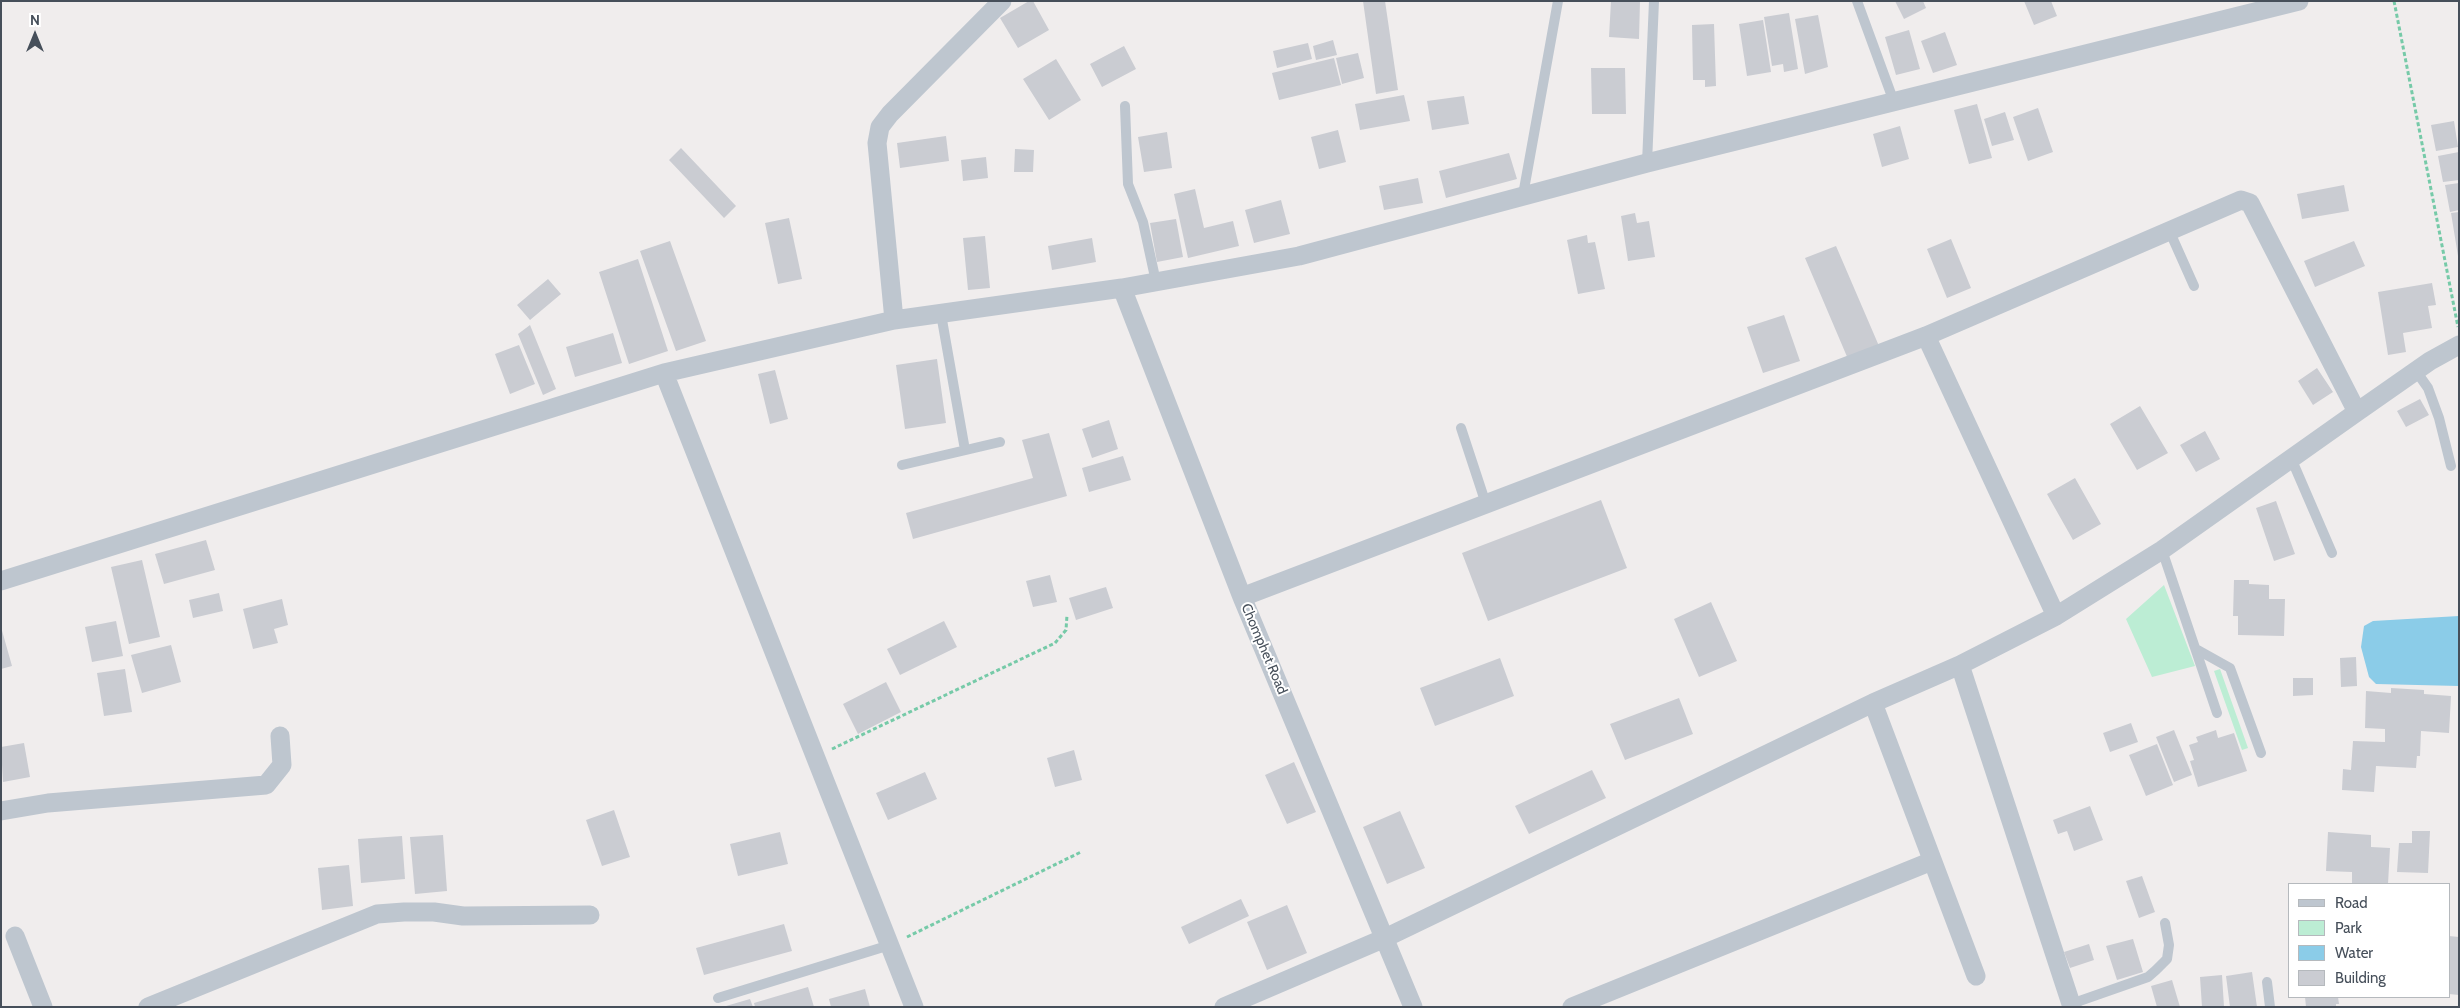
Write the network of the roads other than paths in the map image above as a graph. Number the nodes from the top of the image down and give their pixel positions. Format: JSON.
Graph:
{"nodes":[{"id":1,"x":1002,"y":1,"type":"edge"},
{"id":2,"x":1558,"y":1,"type":"edge"},
{"id":3,"x":1654,"y":1,"type":"edge"},
{"id":4,"x":1857,"y":1,"type":"edge"},
{"id":5,"x":2299,"y":1,"type":"edge"},
{"id":6,"x":1894,"y":102,"type":"junction"},
{"id":7,"x":1125,"y":106,"type":"dead end"},
{"id":8,"x":1647,"y":163,"type":"junction"},
{"id":9,"x":1523,"y":195,"type":"junction"},
{"id":10,"x":2169,"y":230,"type":"junction"},
{"id":11,"x":1156,"y":282,"type":"junction"},
{"id":12,"x":2194,"y":286,"type":"dead end"},
{"id":13,"x":1122,"y":288,"type":"junction"},
{"id":14,"x":941,"y":314,"type":"junction"},
{"id":15,"x":894,"y":320,"type":"junction"},
{"id":16,"x":1926,"y":336,"type":"junction"},
{"id":17,"x":2459,"y":345,"type":"edge"},
{"id":18,"x":2416,"y":371,"type":"junction"},
{"id":19,"x":664,"y":373,"type":"junction"},
{"id":20,"x":2356,"y":412,"type":"junction"},
{"id":21,"x":1461,"y":428,"type":"dead end"},
{"id":22,"x":1000,"y":442,"type":"dead end"},
{"id":23,"x":965,"y":450,"type":"junction"},
{"id":24,"x":2291,"y":458,"type":"junction"},
{"id":25,"x":902,"y":465,"type":"dead end"},
{"id":26,"x":2451,"y":466,"type":"dead end"},
{"id":27,"x":1486,"y":504,"type":"junction"},
{"id":28,"x":2162,"y":550,"type":"junction"},
{"id":29,"x":2332,"y":553,"type":"dead end"},
{"id":30,"x":1,"y":581,"type":"edge"},
{"id":31,"x":1242,"y":597,"type":"junction"},
{"id":32,"x":2056,"y":616,"type":"junction"},
{"id":33,"x":2196,"y":649,"type":"junction"},
{"id":34,"x":1960,"y":665,"type":"junction"},
{"id":35,"x":1873,"y":703,"type":"junction"},
{"id":36,"x":2217,"y":713,"type":"dead end"},
{"id":37,"x":280,"y":736,"type":"dead end"},
{"id":38,"x":2261,"y":753,"type":"dead end"},
{"id":39,"x":1,"y":811,"type":"edge"},
{"id":40,"x":1932,"y":861,"type":"junction"},
{"id":41,"x":590,"y":915,"type":"dead end"},
{"id":42,"x":2165,"y":923,"type":"dead end"},
{"id":43,"x":15,"y":936,"type":"dead end"},
{"id":44,"x":1385,"y":938,"type":"junction"},
{"id":45,"x":890,"y":945,"type":"junction"},
{"id":46,"x":1976,"y":976,"type":"dead end"},
{"id":47,"x":2267,"y":982,"type":"dead end"},
{"id":48,"x":718,"y":998,"type":"dead end"},
{"id":49,"x":2071,"y":1005,"type":"edge"},
{"id":50,"x":43,"y":1007,"type":"edge"},
{"id":51,"x":148,"y":1007,"type":"edge"},
{"id":52,"x":914,"y":1007,"type":"edge"},
{"id":53,"x":1224,"y":1007,"type":"edge"},
{"id":54,"x":1414,"y":1007,"type":"edge"},
{"id":55,"x":1572,"y":1007,"type":"edge"},
{"id":56,"x":2270,"y":1007,"type":"edge"}],
"edges":[{"from":1,"to":15,"type":"street"},
{"from":2,"to":9,"type":"lane"},
{"from":3,"to":8,"type":"lane"},
{"from":4,"to":6,"type":"lane"},
{"from":5,"to":6,"type":"street"},
{"from":6,"to":8,"type":"street"},
{"from":7,"to":11,"type":"lane"},
{"from":8,"to":9,"type":"street"},
{"from":9,"to":11,"type":"street"},
{"from":10,"to":12,"type":"lane"},
{"from":10,"to":16,"type":"street"},
{"from":10,"to":20,"type":"street"},
{"from":11,"to":13,"type":"street"},
{"from":13,"to":14,"type":"street"},
{"from":13,"to":31,"type":"street","name":"Chomphet Road"},
{"from":14,"to":15,"type":"street"},
{"from":14,"to":23,"type":"lane"},
{"from":15,"to":19,"type":"street"},
{"from":16,"to":27,"type":"street"},
{"from":16,"to":32,"type":"street"},
{"from":17,"to":18,"type":"street"},
{"from":18,"to":20,"type":"street"},
{"from":18,"to":26,"type":"lane"},
{"from":19,"to":30,"type":"street"},
{"from":19,"to":45,"type":"street"},
{"from":20,"to":24,"type":"street"},
{"from":21,"to":27,"type":"lane"},
{"from":22,"to":23,"type":"lane"},
{"from":23,"to":25,"type":"lane"},
{"from":24,"to":28,"type":"street"},
{"from":24,"to":29,"type":"lane"},
{"from":27,"to":31,"type":"street"},
{"from":28,"to":32,"type":"street"},
{"from":28,"to":33,"type":"lane"},
{"from":31,"to":44,"type":"street","name":"Chomphet Road"},
{"from":32,"to":34,"type":"street"},
{"from":33,"to":36,"type":"lane"},
{"from":33,"to":38,"type":"lane"},
{"from":34,"to":35,"type":"street"},
{"from":34,"to":49,"type":"street"},
{"from":35,"to":40,"type":"street"},
{"from":35,"to":44,"type":"street"},
{"from":37,"to":39,"type":"street"},
{"from":40,"to":46,"type":"street"},
{"from":40,"to":55,"type":"street"},
{"from":41,"to":51,"type":"street"},
{"from":42,"to":49,"type":"lane"},
{"from":43,"to":50,"type":"street"},
{"from":44,"to":53,"type":"street"},
{"from":44,"to":54,"type":"street","name":"Chomphet Road"},
{"from":45,"to":48,"type":"lane"},
{"from":45,"to":52,"type":"street"},
{"from":47,"to":56,"type":"lane"}]}
